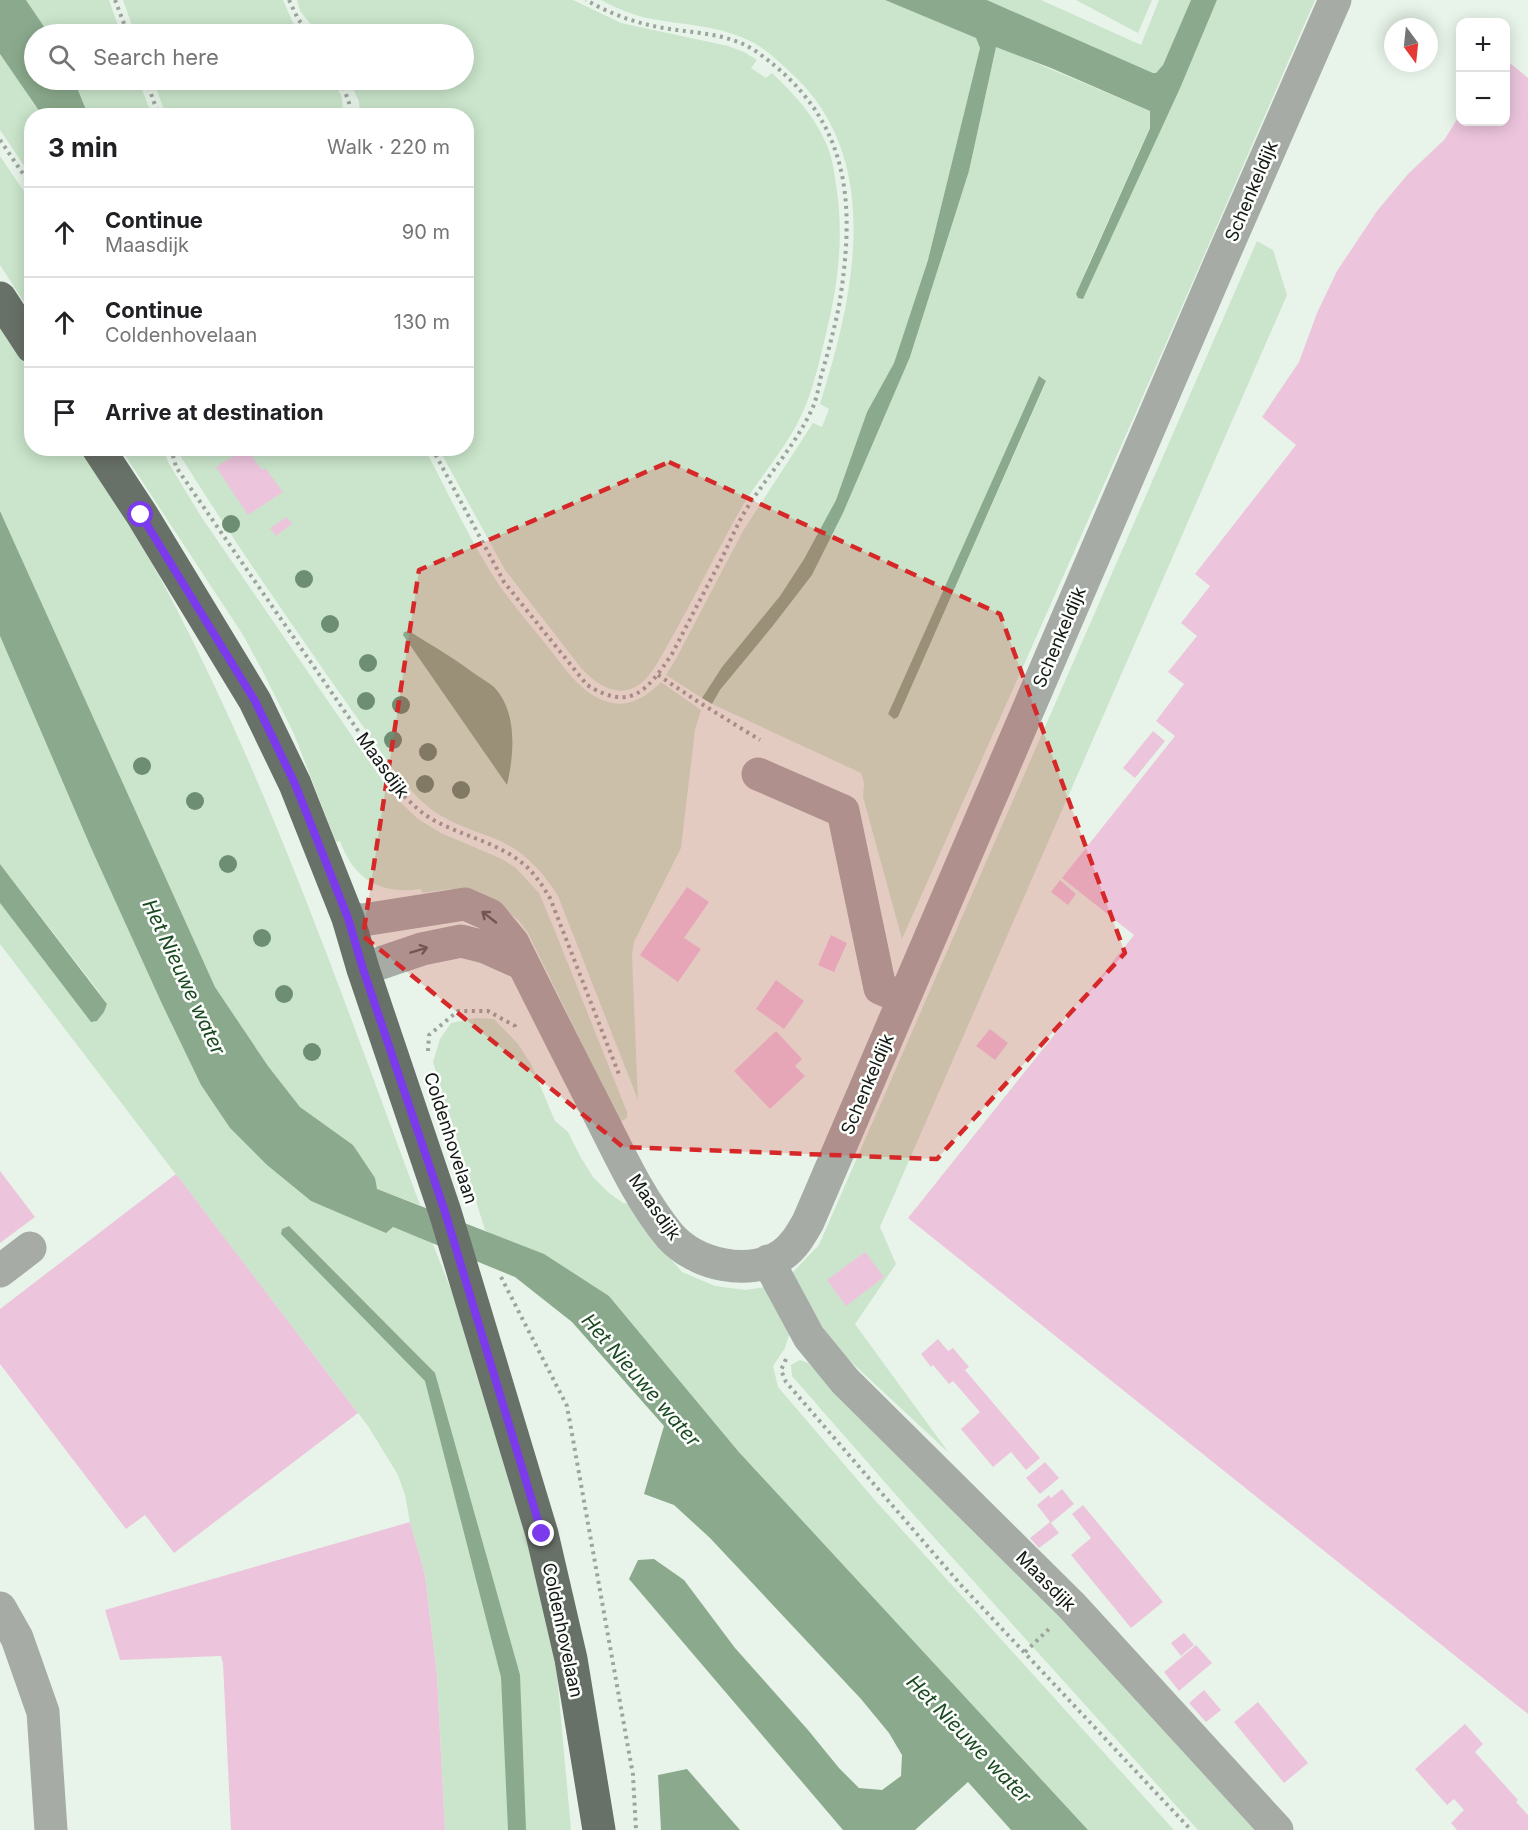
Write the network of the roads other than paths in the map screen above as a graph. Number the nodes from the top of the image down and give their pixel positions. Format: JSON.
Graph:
{"nodes":[{"id":1,"x":1335,"y":0,"type":"edge"},
{"id":2,"x":0,"y":298,"type":"edge"},
{"id":3,"x":24,"y":335,"type":"edge"},
{"id":4,"x":103,"y":456,"type":"edge"},
{"id":5,"x":758,"y":774,"type":"road end"},
{"id":6,"x":348,"y":918,"type":"junction"},
{"id":7,"x":523,"y":964,"type":"junction"},
{"id":8,"x":363,"y":969,"type":"junction"},
{"id":9,"x":903,"y":998,"type":"junction"},
{"id":10,"x":30,"y":1248,"type":"dead end"},
{"id":11,"x":768,"y":1261,"type":"junction"},
{"id":12,"x":0,"y":1271,"type":"edge"},
{"id":13,"x":0,"y":1608,"type":"edge"},
{"id":14,"x":51,"y":1830,"type":"edge"},
{"id":15,"x":599,"y":1830,"type":"edge"},
{"id":16,"x":1277,"y":1830,"type":"edge"}],
"edges":[{"from":1,"to":9,"type":"street","name":"Schenkeldijk"},
{"from":2,"to":3,"type":"main road"},
{"from":4,"to":6,"type":"main road"},
{"from":5,"to":9,"type":"street"},
{"from":7,"to":6,"type":"street","name":"Maasdijk","one_way":true},
{"from":6,"to":8,"type":"main road","name":"Coldenhovelaan"},
{"from":8,"to":7,"type":"street","one_way":true},
{"from":7,"to":11,"type":"street","name":"Maasdijk"},
{"from":8,"to":15,"type":"main road","name":"Coldenhovelaan"},
{"from":9,"to":11,"type":"street","name":"Schenkeldijk"},
{"from":10,"to":12,"type":"street"},
{"from":11,"to":16,"type":"street","name":"Maasdijk"},
{"from":13,"to":14,"type":"street"}]}
